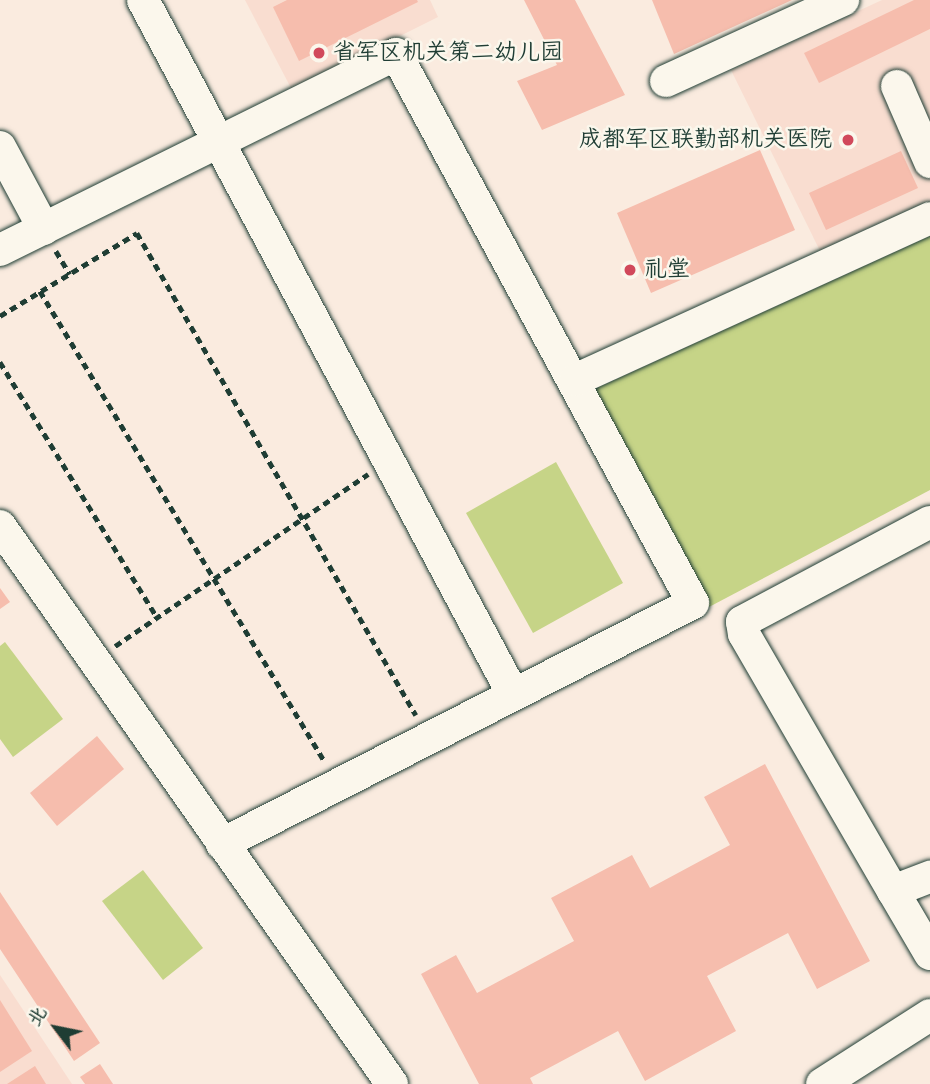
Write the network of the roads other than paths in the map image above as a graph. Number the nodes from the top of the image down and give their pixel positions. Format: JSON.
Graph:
{"nodes":[{"id":1,"x":144,"y":0,"type":"edge"},
{"id":2,"x":843,"y":0,"type":"edge"},
{"id":3,"x":666,"y":81,"type":"dead end"},
{"id":4,"x":897,"y":86,"type":"dead end"},
{"id":5,"x":221,"y":141,"type":"junction"},
{"id":6,"x":0,"y":147,"type":"edge"},
{"id":7,"x":930,"y":163,"type":"edge"},
{"id":8,"x":930,"y":218,"type":"edge"},
{"id":9,"x":44,"y":229,"type":"junction"},
{"id":10,"x":0,"y":250,"type":"edge"},
{"id":11,"x":575,"y":380,"type":"junction"},
{"id":12,"x":930,"y":522,"type":"edge"},
{"id":13,"x":0,"y":526,"type":"edge"},
{"id":14,"x":513,"y":695,"type":"junction"},
{"id":15,"x":222,"y":844,"type":"junction"},
{"id":16,"x":930,"y":877,"type":"edge"},
{"id":17,"x":893,"y":891,"type":"junction"},
{"id":18,"x":930,"y":954,"type":"edge"},
{"id":19,"x":930,"y":1015,"type":"edge"},
{"id":20,"x":392,"y":1084,"type":"edge"},
{"id":21,"x":822,"y":1084,"type":"edge"}],
"edges":[{"from":1,"to":5,"type":"street"},
{"from":2,"to":3,"type":"street"},
{"from":4,"to":7,"type":"street"},
{"from":5,"to":9,"type":"street"},
{"from":5,"to":11,"type":"street"},
{"from":5,"to":14,"type":"street"},
{"from":6,"to":9,"type":"street"},
{"from":8,"to":11,"type":"street"},
{"from":9,"to":10,"type":"street"},
{"from":11,"to":14,"type":"street"},
{"from":12,"to":17,"type":"street"},
{"from":13,"to":15,"type":"street"},
{"from":14,"to":15,"type":"street"},
{"from":15,"to":20,"type":"street"},
{"from":16,"to":17,"type":"street"},
{"from":17,"to":18,"type":"street"},
{"from":19,"to":21,"type":"street"}]}
